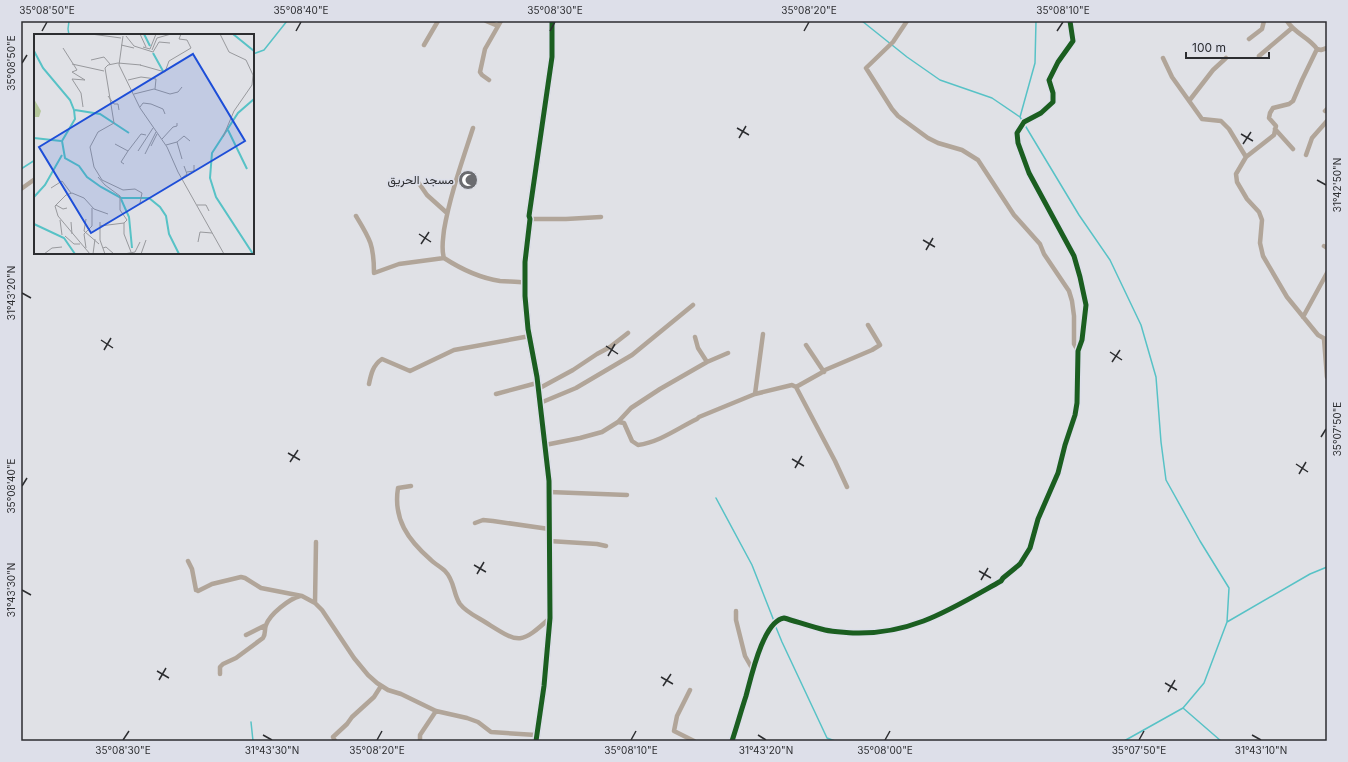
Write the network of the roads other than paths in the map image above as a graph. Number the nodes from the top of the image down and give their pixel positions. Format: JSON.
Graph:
{"nodes":[{"id":1,"x":438,"y":21,"type":"edge"},
{"id":2,"x":486,"y":21,"type":"edge"},
{"id":3,"x":501,"y":21,"type":"edge"},
{"id":4,"x":552,"y":21,"type":"edge"},
{"id":5,"x":907,"y":21,"type":"edge"},
{"id":6,"x":1070,"y":21,"type":"edge"},
{"id":7,"x":1264,"y":21,"type":"edge"},
{"id":8,"x":1287,"y":21,"type":"edge"},
{"id":9,"x":498,"y":26,"type":"junction"},
{"id":10,"x":1292,"y":28,"type":"junction"},
{"id":11,"x":1249,"y":39,"type":"dead end"},
{"id":12,"x":424,"y":45,"type":"dead end"},
{"id":13,"x":1327,"y":48,"type":"edge"},
{"id":14,"x":1317,"y":49,"type":"junction"},
{"id":15,"x":1259,"y":56,"type":"dead end"},
{"id":16,"x":1163,"y":58,"type":"dead end"},
{"id":17,"x":1226,"y":58,"type":"dead end"},
{"id":18,"x":489,"y":80,"type":"dead end"},
{"id":19,"x":1189,"y":101,"type":"junction"},
{"id":20,"x":1327,"y":121,"type":"edge"},
{"id":21,"x":473,"y":128,"type":"dead end"},
{"id":22,"x":1275,"y":129,"type":"junction"},
{"id":23,"x":1293,"y":149,"type":"dead end"},
{"id":24,"x":1306,"y":156,"type":"dead end"},
{"id":25,"x":1246,"y":157,"type":"junction"},
{"id":26,"x":34,"y":180,"type":"edge"},
{"id":27,"x":418,"y":182,"type":"dead end"},
{"id":28,"x":21,"y":189,"type":"edge"},
{"id":29,"x":447,"y":213,"type":"junction"},
{"id":30,"x":356,"y":216,"type":"dead end"},
{"id":31,"x":601,"y":217,"type":"dead end"},
{"id":32,"x":530,"y":219,"type":"junction"},
{"id":33,"x":444,"y":258,"type":"junction"},
{"id":34,"x":1327,"y":273,"type":"edge"},
{"id":35,"x":525,"y":283,"type":"junction"},
{"id":36,"x":693,"y":305,"type":"dead end"},
{"id":37,"x":1302,"y":317,"type":"junction"},
{"id":38,"x":868,"y":325,"type":"dead end"},
{"id":39,"x":628,"y":333,"type":"dead end"},
{"id":40,"x":763,"y":334,"type":"dead end"},
{"id":41,"x":530,"y":336,"type":"junction"},
{"id":42,"x":695,"y":337,"type":"dead end"},
{"id":43,"x":1326,"y":340,"type":"edge"},
{"id":44,"x":806,"y":345,"type":"dead end"},
{"id":45,"x":1078,"y":351,"type":"junction"},
{"id":46,"x":728,"y":353,"type":"dead end"},
{"id":47,"x":707,"y":362,"type":"junction"},
{"id":48,"x":824,"y":372,"type":"junction"},
{"id":49,"x":1327,"y":377,"type":"edge"},
{"id":50,"x":369,"y":384,"type":"dead end"},
{"id":51,"x":537,"y":386,"type":"junction"},
{"id":52,"x":796,"y":387,"type":"junction"},
{"id":53,"x":496,"y":394,"type":"dead end"},
{"id":54,"x":755,"y":394,"type":"junction"},
{"id":55,"x":540,"y":403,"type":"junction"},
{"id":56,"x":618,"y":422,"type":"junction"},
{"id":57,"x":545,"y":444,"type":"junction"},
{"id":58,"x":411,"y":486,"type":"dead end"},
{"id":59,"x":847,"y":487,"type":"dead end"},
{"id":60,"x":549,"y":492,"type":"junction"},
{"id":61,"x":626,"y":495,"type":"dead end"},
{"id":62,"x":475,"y":523,"type":"dead end"},
{"id":63,"x":549,"y":529,"type":"junction"},
{"id":64,"x":549,"y":541,"type":"junction"},
{"id":65,"x":316,"y":542,"type":"dead end"},
{"id":66,"x":606,"y":546,"type":"dead end"},
{"id":67,"x":188,"y":561,"type":"dead end"},
{"id":68,"x":302,"y":596,"type":"junction"},
{"id":69,"x":315,"y":603,"type":"junction"},
{"id":70,"x":736,"y":611,"type":"dead end"},
{"id":71,"x":550,"y":618,"type":"junction"},
{"id":72,"x":266,"y":625,"type":"junction"},
{"id":73,"x":246,"y":636,"type":"dead end"},
{"id":74,"x":753,"y":670,"type":"junction"},
{"id":75,"x":220,"y":674,"type":"dead end"},
{"id":76,"x":381,"y":686,"type":"junction"},
{"id":77,"x":690,"y":690,"type":"dead end"},
{"id":78,"x":436,"y":711,"type":"junction"},
{"id":79,"x":536,"y":738,"type":"edge"},
{"id":80,"x":335,"y":741,"type":"edge"},
{"id":81,"x":420,"y":741,"type":"edge"},
{"id":82,"x":694,"y":741,"type":"edge"},
{"id":83,"x":732,"y":741,"type":"edge"}],
"edges":[{"from":1,"to":12,"type":"street"},
{"from":2,"to":9,"type":"street"},
{"from":3,"to":9,"type":"street"},
{"from":4,"to":32,"type":"street"},
{"from":5,"to":45,"type":"street"},
{"from":6,"to":45,"type":"street"},
{"from":7,"to":11,"type":"street"},
{"from":8,"to":10,"type":"street"},
{"from":9,"to":18,"type":"street"},
{"from":10,"to":14,"type":"street"},
{"from":10,"to":15,"type":"street"},
{"from":13,"to":14,"type":"street"},
{"from":14,"to":22,"type":"street"},
{"from":16,"to":19,"type":"street"},
{"from":17,"to":19,"type":"street"},
{"from":19,"to":25,"type":"street"},
{"from":20,"to":24,"type":"street"},
{"from":21,"to":29,"type":"street"},
{"from":22,"to":23,"type":"street"},
{"from":22,"to":25,"type":"street"},
{"from":25,"to":37,"type":"street"},
{"from":26,"to":28,"type":"street"},
{"from":27,"to":29,"type":"street"},
{"from":29,"to":33,"type":"street"},
{"from":30,"to":33,"type":"street"},
{"from":31,"to":32,"type":"street"},
{"from":32,"to":35,"type":"street"},
{"from":33,"to":35,"type":"street"},
{"from":34,"to":37,"type":"street"},
{"from":35,"to":41,"type":"street"},
{"from":36,"to":55,"type":"street"},
{"from":37,"to":43,"type":"street"},
{"from":38,"to":48,"type":"street"},
{"from":39,"to":51,"type":"street"},
{"from":40,"to":54,"type":"street"},
{"from":41,"to":50,"type":"street"},
{"from":41,"to":51,"type":"street"},
{"from":42,"to":47,"type":"street"},
{"from":43,"to":49,"type":"street"},
{"from":44,"to":48,"type":"street"},
{"from":45,"to":74,"type":"street"},
{"from":46,"to":47,"type":"street"},
{"from":47,"to":56,"type":"street"},
{"from":48,"to":52,"type":"street"},
{"from":51,"to":53,"type":"street"},
{"from":51,"to":55,"type":"street"},
{"from":52,"to":54,"type":"street"},
{"from":52,"to":59,"type":"street"},
{"from":54,"to":56,"type":"street"},
{"from":55,"to":57,"type":"street"},
{"from":56,"to":57,"type":"street"},
{"from":57,"to":60,"type":"street"},
{"from":58,"to":71,"type":"street"},
{"from":60,"to":61,"type":"street"},
{"from":60,"to":63,"type":"street"},
{"from":62,"to":63,"type":"street"},
{"from":63,"to":64,"type":"street"},
{"from":64,"to":66,"type":"street"},
{"from":64,"to":71,"type":"street"},
{"from":65,"to":69,"type":"street"},
{"from":67,"to":68,"type":"street"},
{"from":68,"to":69,"type":"street"},
{"from":68,"to":72,"type":"street"},
{"from":69,"to":76,"type":"street"},
{"from":70,"to":74,"type":"street"},
{"from":71,"to":79,"type":"street"},
{"from":72,"to":73,"type":"street"},
{"from":72,"to":75,"type":"street"},
{"from":74,"to":83,"type":"street"},
{"from":76,"to":78,"type":"street"},
{"from":76,"to":80,"type":"street"},
{"from":77,"to":82,"type":"street"},
{"from":78,"to":79,"type":"street"},
{"from":78,"to":81,"type":"street"}]}
